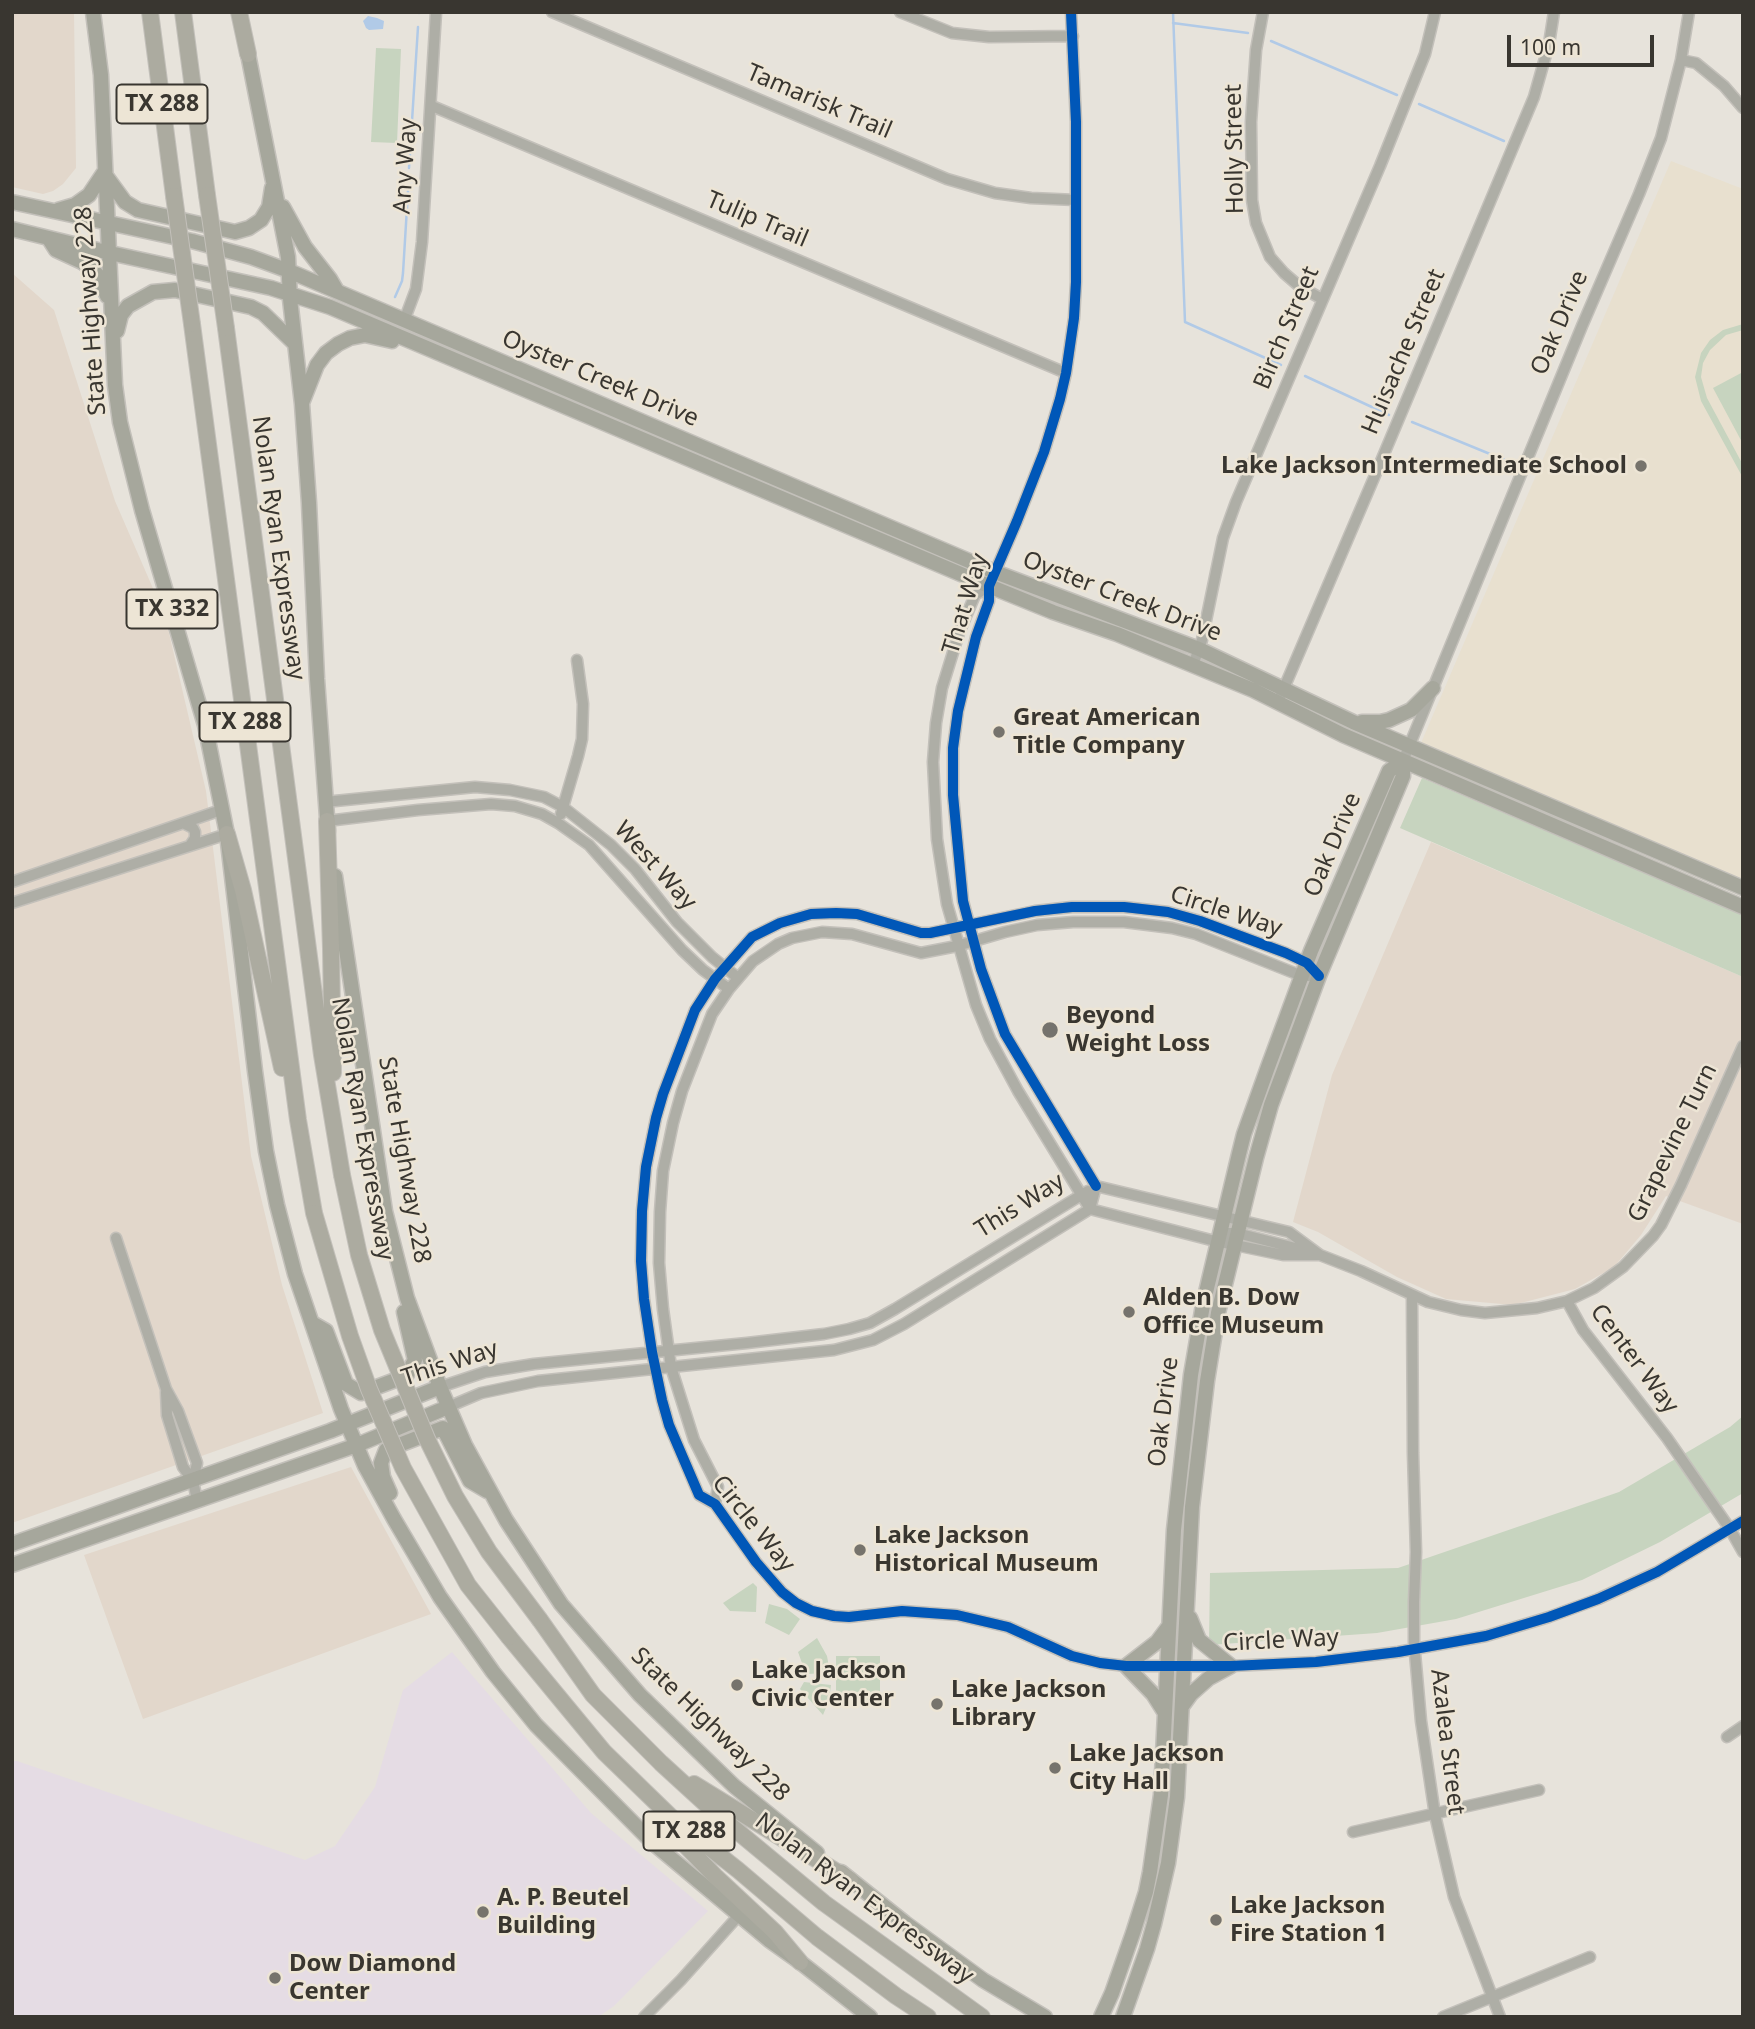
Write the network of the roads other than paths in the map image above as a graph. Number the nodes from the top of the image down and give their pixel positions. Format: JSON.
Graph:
{"nodes":[{"id":1,"x":93,"y":12,"type":"edge"},
{"id":2,"x":150,"y":12,"type":"edge"},
{"id":3,"x":183,"y":12,"type":"edge"},
{"id":4,"x":239,"y":12,"type":"edge"},
{"id":5,"x":436,"y":12,"type":"edge"},
{"id":6,"x":552,"y":12,"type":"edge"},
{"id":7,"x":900,"y":12,"type":"edge"},
{"id":8,"x":1071,"y":12,"type":"edge"},
{"id":9,"x":1263,"y":12,"type":"edge"},
{"id":10,"x":1435,"y":12,"type":"edge"},
{"id":11,"x":1554,"y":12,"type":"edge"},
{"id":12,"x":1689,"y":12,"type":"edge"},
{"id":13,"x":915,"y":15,"type":"edge"},
{"id":14,"x":1073,"y":36,"type":"junction"},
{"id":15,"x":248,"y":54,"type":"joint"},
{"id":16,"x":1681,"y":60,"type":"junction"},
{"id":17,"x":432,"y":106,"type":"junction"},
{"id":18,"x":1743,"y":108,"type":"edge"},
{"id":19,"x":105,"y":172,"type":"junction"},
{"id":20,"x":274,"y":177,"type":"junction"},
{"id":21,"x":277,"y":195,"type":"junction"},
{"id":22,"x":1076,"y":200,"type":"junction"},
{"id":23,"x":12,"y":202,"type":"edge"},
{"id":24,"x":55,"y":211,"type":"junction"},
{"id":25,"x":108,"y":222,"type":"junction"},
{"id":26,"x":12,"y":229,"type":"edge"},
{"id":27,"x":49,"y":239,"type":"junction"},
{"id":28,"x":110,"y":253,"type":"junction"},
{"id":29,"x":289,"y":271,"type":"junction"},
{"id":30,"x":337,"y":291,"type":"junction"},
{"id":31,"x":289,"y":293,"type":"junction"},
{"id":32,"x":1322,"y":299,"type":"junction"},
{"id":33,"x":111,"y":306,"type":"junction"},
{"id":34,"x":404,"y":321,"type":"junction"},
{"id":35,"x":293,"y":342,"type":"junction"},
{"id":36,"x":415,"y":343,"type":"junction"},
{"id":37,"x":113,"y":346,"type":"junction"},
{"id":38,"x":1066,"y":373,"type":"junction"},
{"id":39,"x":302,"y":404,"type":"junction"},
{"id":40,"x":995,"y":572,"type":"junction"},
{"id":41,"x":989,"y":586,"type":"junction"},
{"id":42,"x":1199,"y":649,"type":"junction"},
{"id":43,"x":577,"y":660,"type":"dead end"},
{"id":44,"x":1193,"y":665,"type":"junction"},
{"id":45,"x":964,"y":684,"type":"junction"},
{"id":46,"x":942,"y":688,"type":"junction"},
{"id":47,"x":1284,"y":688,"type":"junction"},
{"id":48,"x":1433,"y":688,"type":"junction"},
{"id":49,"x":1278,"y":702,"type":"junction"},
{"id":50,"x":1353,"y":722,"type":"junction"},
{"id":51,"x":1410,"y":746,"type":"junction"},
{"id":52,"x":1403,"y":761,"type":"junction"},
{"id":53,"x":494,"y":788,"type":"junction"},
{"id":54,"x":397,"y":795,"type":"junction"},
{"id":55,"x":325,"y":802,"type":"junction"},
{"id":56,"x":491,"y":804,"type":"junction"},
{"id":57,"x":563,"y":807,"type":"junction"},
{"id":58,"x":221,"y":810,"type":"junction"},
{"id":59,"x":398,"y":812,"type":"junction"},
{"id":60,"x":327,"y":821,"type":"junction"},
{"id":61,"x":183,"y":823,"type":"junction"},
{"id":62,"x":558,"y":823,"type":"junction"},
{"id":63,"x":227,"y":834,"type":"junction"},
{"id":64,"x":191,"y":844,"type":"junction"},
{"id":65,"x":611,"y":845,"type":"junction"},
{"id":66,"x":601,"y":857,"type":"junction"},
{"id":67,"x":12,"y":882,"type":"edge"},
{"id":68,"x":1743,"y":888,"type":"edge"},
{"id":69,"x":12,"y":903,"type":"edge"},
{"id":70,"x":1743,"y":907,"type":"edge"},
{"id":71,"x":968,"y":925,"type":"junction"},
{"id":72,"x":953,"y":929,"type":"junction"},
{"id":73,"x":972,"y":941,"type":"junction"},
{"id":74,"x":957,"y":946,"type":"junction"},
{"id":75,"x":724,"y":967,"type":"junction"},
{"id":76,"x":1304,"y":970,"type":"junction"},
{"id":77,"x":1319,"y":976,"type":"junction"},
{"id":78,"x":738,"y":978,"type":"junction"},
{"id":79,"x":715,"y":979,"type":"junction"},
{"id":80,"x":729,"y":989,"type":"junction"},
{"id":81,"x":1743,"y":1046,"type":"edge"},
{"id":82,"x":298,"y":1120,"type":"junction"},
{"id":83,"x":333,"y":1121,"type":"junction"},
{"id":84,"x":1096,"y":1186,"type":"junction"},
{"id":85,"x":1082,"y":1195,"type":"junction"},
{"id":86,"x":1090,"y":1209,"type":"junction"},
{"id":87,"x":1224,"y":1216,"type":"junction"},
{"id":88,"x":1237,"y":1233,"type":"junction"},
{"id":89,"x":116,"y":1238,"type":"dead end"},
{"id":90,"x":1218,"y":1242,"type":"junction"},
{"id":91,"x":1320,"y":1255,"type":"junction"},
{"id":92,"x":1412,"y":1295,"type":"junction"},
{"id":93,"x":407,"y":1298,"type":"junction"},
{"id":94,"x":1567,"y":1301,"type":"junction"},
{"id":95,"x":312,"y":1323,"type":"junction"},
{"id":96,"x":668,"y":1351,"type":"junction"},
{"id":97,"x":652,"y":1352,"type":"junction"},
{"id":98,"x":671,"y":1367,"type":"junction"},
{"id":99,"x":655,"y":1369,"type":"junction"},
{"id":100,"x":440,"y":1387,"type":"junction"},
{"id":101,"x":448,"y":1407,"type":"junction"},
{"id":102,"x":348,"y":1424,"type":"junction"},
{"id":103,"x":357,"y":1446,"type":"junction"},
{"id":104,"x":193,"y":1481,"type":"junction"},
{"id":105,"x":489,"y":1491,"type":"junction"},
{"id":106,"x":197,"y":1500,"type":"junction"},
{"id":107,"x":715,"y":1504,"type":"junction"},
{"id":108,"x":394,"y":1519,"type":"junction"},
{"id":109,"x":1743,"y":1521,"type":"edge"},
{"id":110,"x":1730,"y":1529,"type":"junction"},
{"id":111,"x":12,"y":1544,"type":"edge"},
{"id":112,"x":1743,"y":1552,"type":"edge"},
{"id":113,"x":12,"y":1565,"type":"edge"},
{"id":114,"x":1187,"y":1610,"type":"junction"},
{"id":115,"x":1169,"y":1626,"type":"junction"},
{"id":116,"x":1414,"y":1648,"type":"junction"},
{"id":117,"x":1126,"y":1666,"type":"junction"},
{"id":118,"x":1168,"y":1666,"type":"junction"},
{"id":119,"x":1184,"y":1666,"type":"junction"},
{"id":120,"x":1231,"y":1666,"type":"junction"},
{"id":121,"x":1183,"y":1705,"type":"junction"},
{"id":122,"x":1165,"y":1713,"type":"junction"},
{"id":123,"x":1743,"y":1726,"type":"edge"},
{"id":124,"x":1727,"y":1737,"type":"dead end"},
{"id":125,"x":604,"y":1752,"type":"junction"},
{"id":126,"x":661,"y":1763,"type":"junction"},
{"id":127,"x":1538,"y":1790,"type":"dead end"},
{"id":128,"x":1161,"y":1795,"type":"junction"},
{"id":129,"x":1177,"y":1797,"type":"junction"},
{"id":130,"x":1434,"y":1815,"type":"junction"},
{"id":131,"x":1353,"y":1832,"type":"dead end"},
{"id":132,"x":1149,"y":1876,"type":"junction"},
{"id":133,"x":850,"y":1880,"type":"junction"},
{"id":134,"x":1164,"y":1881,"type":"junction"},
{"id":135,"x":740,"y":1914,"type":"junction"},
{"id":136,"x":1133,"y":1933,"type":"junction"},
{"id":137,"x":1150,"y":1939,"type":"junction"},
{"id":138,"x":1590,"y":1956,"type":"dead end"},
{"id":139,"x":800,"y":1962,"type":"junction"},
{"id":140,"x":1121,"y":1968,"type":"junction"},
{"id":141,"x":1139,"y":1973,"type":"junction"},
{"id":142,"x":1492,"y":1998,"type":"junction"},
{"id":143,"x":1033,"y":2011,"type":"edge"},
{"id":144,"x":644,"y":2017,"type":"edge"},
{"id":145,"x":870,"y":2017,"type":"edge"},
{"id":146,"x":928,"y":2017,"type":"edge"},
{"id":147,"x":982,"y":2017,"type":"edge"},
{"id":148,"x":1045,"y":2017,"type":"edge"},
{"id":149,"x":1101,"y":2017,"type":"edge"},
{"id":150,"x":1123,"y":2017,"type":"edge"},
{"id":151,"x":1443,"y":2017,"type":"edge"},
{"id":152,"x":1500,"y":2017,"type":"edge"}],
"edges":[{"from":1,"to":19,"type":"main road","name":"State Highway 228"},
{"from":2,"to":82,"type":"highway","number":"TX 288","bridge":true},
{"from":3,"to":83,"type":"highway","name":"Nolan Ryan Expressway","number":"TX 288","bridge":true},
{"from":4,"to":15,"type":"highway"},
{"from":5,"to":17,"type":"street","name":"Any Way"},
{"from":6,"to":22,"type":"street","name":"Tamarisk Trail"},
{"from":7,"to":13,"type":"street"},
{"from":8,"to":14,"type":"street","name":"That Way"},
{"from":9,"to":32,"type":"street","name":"Holly Street"},
{"from":10,"to":32,"type":"street","name":"Birch Street"},
{"from":11,"to":47,"type":"street","name":"Huisache Street"},
{"from":12,"to":16,"type":"street","name":"Oak Drive"},
{"from":13,"to":14,"type":"street"},
{"from":14,"to":22,"type":"street","name":"That Way"},
{"from":15,"to":20,"type":"main road"},
{"from":16,"to":18,"type":"street"},
{"from":16,"to":48,"type":"street","name":"Oak Drive"},
{"from":17,"to":34,"type":"street","name":"Any Way"},
{"from":17,"to":38,"type":"street","name":"Tulip Trail"},
{"from":19,"to":20,"type":"main road"},
{"from":19,"to":24,"type":"main road"},
{"from":19,"to":25,"type":"main road","name":"State Highway 228"},
{"from":20,"to":21,"type":"main road"},
{"from":21,"to":29,"type":"main road"},
{"from":21,"to":30,"type":"main road"},
{"from":22,"to":38,"type":"street","name":"That Way"},
{"from":23,"to":24,"type":"main road","name":"Oyster Creek Drive"},
{"from":24,"to":25,"type":"main road","name":"Oyster Creek Drive"},
{"from":25,"to":28,"type":"main road","name":"State Highway 228"},
{"from":25,"to":29,"type":"main road","name":"Oyster Creek Drive"},
{"from":26,"to":27,"type":"main road","number":"TX 332"},
{"from":27,"to":28,"type":"main road","number":"TX 332"},
{"from":27,"to":33,"type":"main road","number":"TX 332"},
{"from":28,"to":31,"type":"main road","number":"TX 332"},
{"from":28,"to":33,"type":"main road","name":"State Highway 228"},
{"from":29,"to":30,"type":"main road","name":"Oyster Creek Drive"},
{"from":29,"to":31,"type":"main road"},
{"from":30,"to":34,"type":"main road","name":"Oyster Creek Drive"},
{"from":31,"to":35,"type":"main road"},
{"from":31,"to":36,"type":"main road","name":"Oyster Creek Drive"},
{"from":32,"to":42,"type":"street","name":"Birch Street"},
{"from":33,"to":37,"type":"main road","name":"State Highway 228","number":"TX 332"},
{"from":34,"to":40,"type":"main road","name":"Oyster Creek Drive"},
{"from":35,"to":37,"type":"main road"},
{"from":35,"to":39,"type":"main road"},
{"from":36,"to":39,"type":"main road"},
{"from":36,"to":41,"type":"main road","name":"Oyster Creek Drive"},
{"from":37,"to":58,"type":"main road","name":"State Highway 228","number":"TX 332"},
{"from":38,"to":40,"type":"street","name":"That Way"},
{"from":39,"to":55,"type":"main road","name":"State Highway 228"},
{"from":40,"to":41,"type":"street","name":"That Way"},
{"from":40,"to":42,"type":"main road","name":"Oyster Creek Drive"},
{"from":41,"to":44,"type":"main road","name":"Oyster Creek Drive"},
{"from":41,"to":45,"type":"street","name":"That Way"},
{"from":41,"to":46,"type":"street","name":"That Way"},
{"from":42,"to":44,"type":"street","name":"Birch Street"},
{"from":42,"to":47,"type":"main road","name":"Oyster Creek Drive"},
{"from":43,"to":57,"type":"street"},
{"from":44,"to":49,"type":"main road","name":"Oyster Creek Drive"},
{"from":45,"to":46,"type":"street"},
{"from":45,"to":71,"type":"street","name":"That Way"},
{"from":46,"to":72,"type":"street","name":"That Way"},
{"from":47,"to":49,"type":"street","name":"Huisache Street"},
{"from":47,"to":50,"type":"main road","name":"Oyster Creek Drive"},
{"from":48,"to":50,"type":"main road"},
{"from":48,"to":51,"type":"street","name":"Oak Drive"},
{"from":49,"to":52,"type":"main road","name":"Oyster Creek Drive"},
{"from":50,"to":51,"type":"main road","name":"Oyster Creek Drive"},
{"from":51,"to":52,"type":"street","name":"Oak Drive"},
{"from":51,"to":68,"type":"main road","name":"Oyster Creek Drive"},
{"from":52,"to":70,"type":"main road","name":"Oyster Creek Drive"},
{"from":52,"to":76,"type":"main road","name":"Oak Drive"},
{"from":52,"to":77,"type":"main road","name":"Oak Drive"},
{"from":53,"to":54,"type":"street","name":"West Way"},
{"from":53,"to":56,"type":"street"},
{"from":53,"to":57,"type":"street","name":"West Way"},
{"from":54,"to":55,"type":"street","name":"West Way"},
{"from":54,"to":59,"type":"street"},
{"from":55,"to":60,"type":"main road","name":"State Highway 228"},
{"from":56,"to":59,"type":"street","name":"West Way"},
{"from":56,"to":62,"type":"street","name":"West Way"},
{"from":57,"to":62,"type":"street"},
{"from":57,"to":65,"type":"street","name":"West Way"},
{"from":58,"to":61,"type":"street"},
{"from":58,"to":63,"type":"main road","name":"State Highway 228","number":"TX 332"},
{"from":59,"to":60,"type":"street","name":"West Way"},
{"from":60,"to":83,"type":"highway"},
{"from":60,"to":93,"type":"main road","name":"State Highway 228"},
{"from":61,"to":64,"type":"street"},
{"from":61,"to":67,"type":"street"},
{"from":62,"to":66,"type":"street","name":"West Way"},
{"from":63,"to":64,"type":"street"},
{"from":63,"to":82,"type":"highway"},
{"from":63,"to":95,"type":"main road","name":"State Highway 228"},
{"from":64,"to":69,"type":"street"},
{"from":65,"to":66,"type":"street"},
{"from":65,"to":75,"type":"street","name":"West Way"},
{"from":66,"to":79,"type":"street","name":"West Way"},
{"from":71,"to":72,"type":"street","name":"Circle Way"},
{"from":71,"to":73,"type":"street","name":"That Way"},
{"from":71,"to":76,"type":"street","name":"Circle Way"},
{"from":72,"to":74,"type":"street","name":"That Way"},
{"from":72,"to":75,"type":"street","name":"Circle Way"},
{"from":73,"to":74,"type":"street","name":"Circle Way"},
{"from":73,"to":76,"type":"street","name":"Circle Way"},
{"from":73,"to":84,"type":"street","name":"That Way"},
{"from":74,"to":78,"type":"street","name":"Circle Way"},
{"from":74,"to":85,"type":"street","name":"That Way"},
{"from":75,"to":78,"type":"street","name":"West Way"},
{"from":75,"to":79,"type":"street","name":"Circle Way"},
{"from":76,"to":77,"type":"street","name":"Circle Way"},
{"from":76,"to":87,"type":"main road","name":"Oak Drive"},
{"from":77,"to":88,"type":"main road","name":"Oak Drive"},
{"from":78,"to":80,"type":"street","name":"Circle Way"},
{"from":79,"to":80,"type":"street","name":"West Way"},
{"from":79,"to":97,"type":"street","name":"Circle Way"},
{"from":80,"to":96,"type":"street","name":"Circle Way"},
{"from":81,"to":94,"type":"street","name":"Grapevine Turn"},
{"from":82,"to":125,"type":"highway","number":"TX 288","bridge":true},
{"from":83,"to":126,"type":"highway","name":"Nolan Ryan Expressway","number":"TX 288","bridge":true},
{"from":84,"to":85,"type":"street","name":"This Way"},
{"from":84,"to":86,"type":"street","name":"This Way"},
{"from":84,"to":87,"type":"street","name":"Center Way"},
{"from":85,"to":86,"type":"street"},
{"from":85,"to":96,"type":"street","name":"This Way"},
{"from":86,"to":90,"type":"street","name":"Center Way"},
{"from":86,"to":98,"type":"street","name":"This Way"},
{"from":87,"to":88,"type":"street","name":"Center Way"},
{"from":87,"to":90,"type":"main road","name":"Oak Drive"},
{"from":88,"to":90,"type":"street","name":"Center Way"},
{"from":88,"to":91,"type":"street","name":"Center Way"},
{"from":88,"to":91,"type":"street","name":"Center Way"},
{"from":88,"to":114,"type":"main road","name":"Oak Drive"},
{"from":89,"to":104,"type":"street"},
{"from":90,"to":115,"type":"main road","name":"Oak Drive"},
{"from":91,"to":92,"type":"street","name":"Center Way"},
{"from":92,"to":94,"type":"street","name":"Center Way"},
{"from":92,"to":116,"type":"street","name":"Azalea Street"},
{"from":93,"to":95,"type":"main road"},
{"from":93,"to":100,"type":"main road","name":"State Highway 228"},
{"from":94,"to":110,"type":"street","name":"Center Way"},
{"from":95,"to":102,"type":"main road","name":"State Highway 228"},
{"from":96,"to":97,"type":"street","name":"This Way"},
{"from":96,"to":98,"type":"street","name":"Circle Way"},
{"from":97,"to":99,"type":"street","name":"Circle Way"},
{"from":97,"to":100,"type":"street","name":"This Way"},
{"from":98,"to":99,"type":"street","name":"This Way"},
{"from":98,"to":107,"type":"street","name":"Circle Way"},
{"from":99,"to":101,"type":"street","name":"This Way"},
{"from":99,"to":107,"type":"street","name":"Circle Way"},
{"from":100,"to":101,"type":"main road","name":"State Highway 228"},
{"from":100,"to":102,"type":"main road","name":"This Way"},
{"from":101,"to":103,"type":"main road","name":"This Way"},
{"from":101,"to":105,"type":"main road","name":"State Highway 228"},
{"from":102,"to":103,"type":"main road","name":"State Highway 228"},
{"from":102,"to":104,"type":"main road","name":"This Way"},
{"from":103,"to":106,"type":"main road","name":"This Way"},
{"from":103,"to":108,"type":"main road","name":"State Highway 228"},
{"from":104,"to":106,"type":"street"},
{"from":104,"to":111,"type":"main road","name":"This Way"},
{"from":105,"to":108,"type":"main road"},
{"from":105,"to":133,"type":"main road","name":"State Highway 228"},
{"from":106,"to":113,"type":"main road","name":"This Way"},
{"from":107,"to":117,"type":"street","name":"Circle Way"},
{"from":108,"to":135,"type":"main road","name":"State Highway 228"},
{"from":109,"to":110,"type":"street","name":"Circle Way"},
{"from":110,"to":112,"type":"street","name":"Center Way"},
{"from":110,"to":116,"type":"street","name":"Circle Way"},
{"from":114,"to":119,"type":"main road","name":"Oak Drive"},
{"from":114,"to":120,"type":"main road"},
{"from":115,"to":117,"type":"main road"},
{"from":115,"to":118,"type":"main road","name":"Oak Drive"},
{"from":116,"to":120,"type":"street","name":"Circle Way"},
{"from":116,"to":130,"type":"street","name":"Azalea Street"},
{"from":117,"to":118,"type":"street","name":"Circle Way"},
{"from":117,"to":122,"type":"main road"},
{"from":118,"to":119,"type":"street","name":"Circle Way"},
{"from":118,"to":122,"type":"main road","name":"Oak Drive"},
{"from":119,"to":120,"type":"street","name":"Circle Way"},
{"from":119,"to":121,"type":"main road","name":"Oak Drive"},
{"from":120,"to":121,"type":"main road"},
{"from":121,"to":129,"type":"main road","name":"Oak Drive"},
{"from":122,"to":128,"type":"main road","name":"Oak Drive"},
{"from":123,"to":124,"type":"street"},
{"from":125,"to":139,"type":"highway"},
{"from":125,"to":146,"type":"highway","number":"TX 288"},
{"from":126,"to":133,"type":"highway"},
{"from":126,"to":147,"type":"highway","name":"Nolan Ryan Expressway","number":"TX 288"},
{"from":127,"to":130,"type":"street"},
{"from":128,"to":129,"type":"main road"},
{"from":128,"to":132,"type":"main road","name":"Oak Drive"},
{"from":129,"to":134,"type":"main road","name":"Oak Drive"},
{"from":130,"to":131,"type":"street"},
{"from":130,"to":142,"type":"street","name":"Azalea Street"},
{"from":132,"to":134,"type":"main road"},
{"from":132,"to":136,"type":"main road","name":"Oak Drive"},
{"from":133,"to":143,"type":"main road","name":"State Highway 228"},
{"from":134,"to":137,"type":"main road","name":"Oak Drive"},
{"from":135,"to":139,"type":"main road","name":"State Highway 228"},
{"from":135,"to":144,"type":"street"},
{"from":136,"to":137,"type":"main road"},
{"from":136,"to":140,"type":"main road","name":"Oak Drive"},
{"from":137,"to":141,"type":"main road","name":"Oak Drive"},
{"from":138,"to":142,"type":"street"},
{"from":139,"to":145,"type":"main road","name":"State Highway 228"},
{"from":140,"to":141,"type":"main road"},
{"from":140,"to":149,"type":"main road","name":"Oak Drive"},
{"from":141,"to":150,"type":"main road","name":"Oak Drive"},
{"from":142,"to":151,"type":"street"},
{"from":142,"to":152,"type":"street","name":"Azalea Street"},
{"from":143,"to":148,"type":"main road","name":"State Highway 228"}]}
